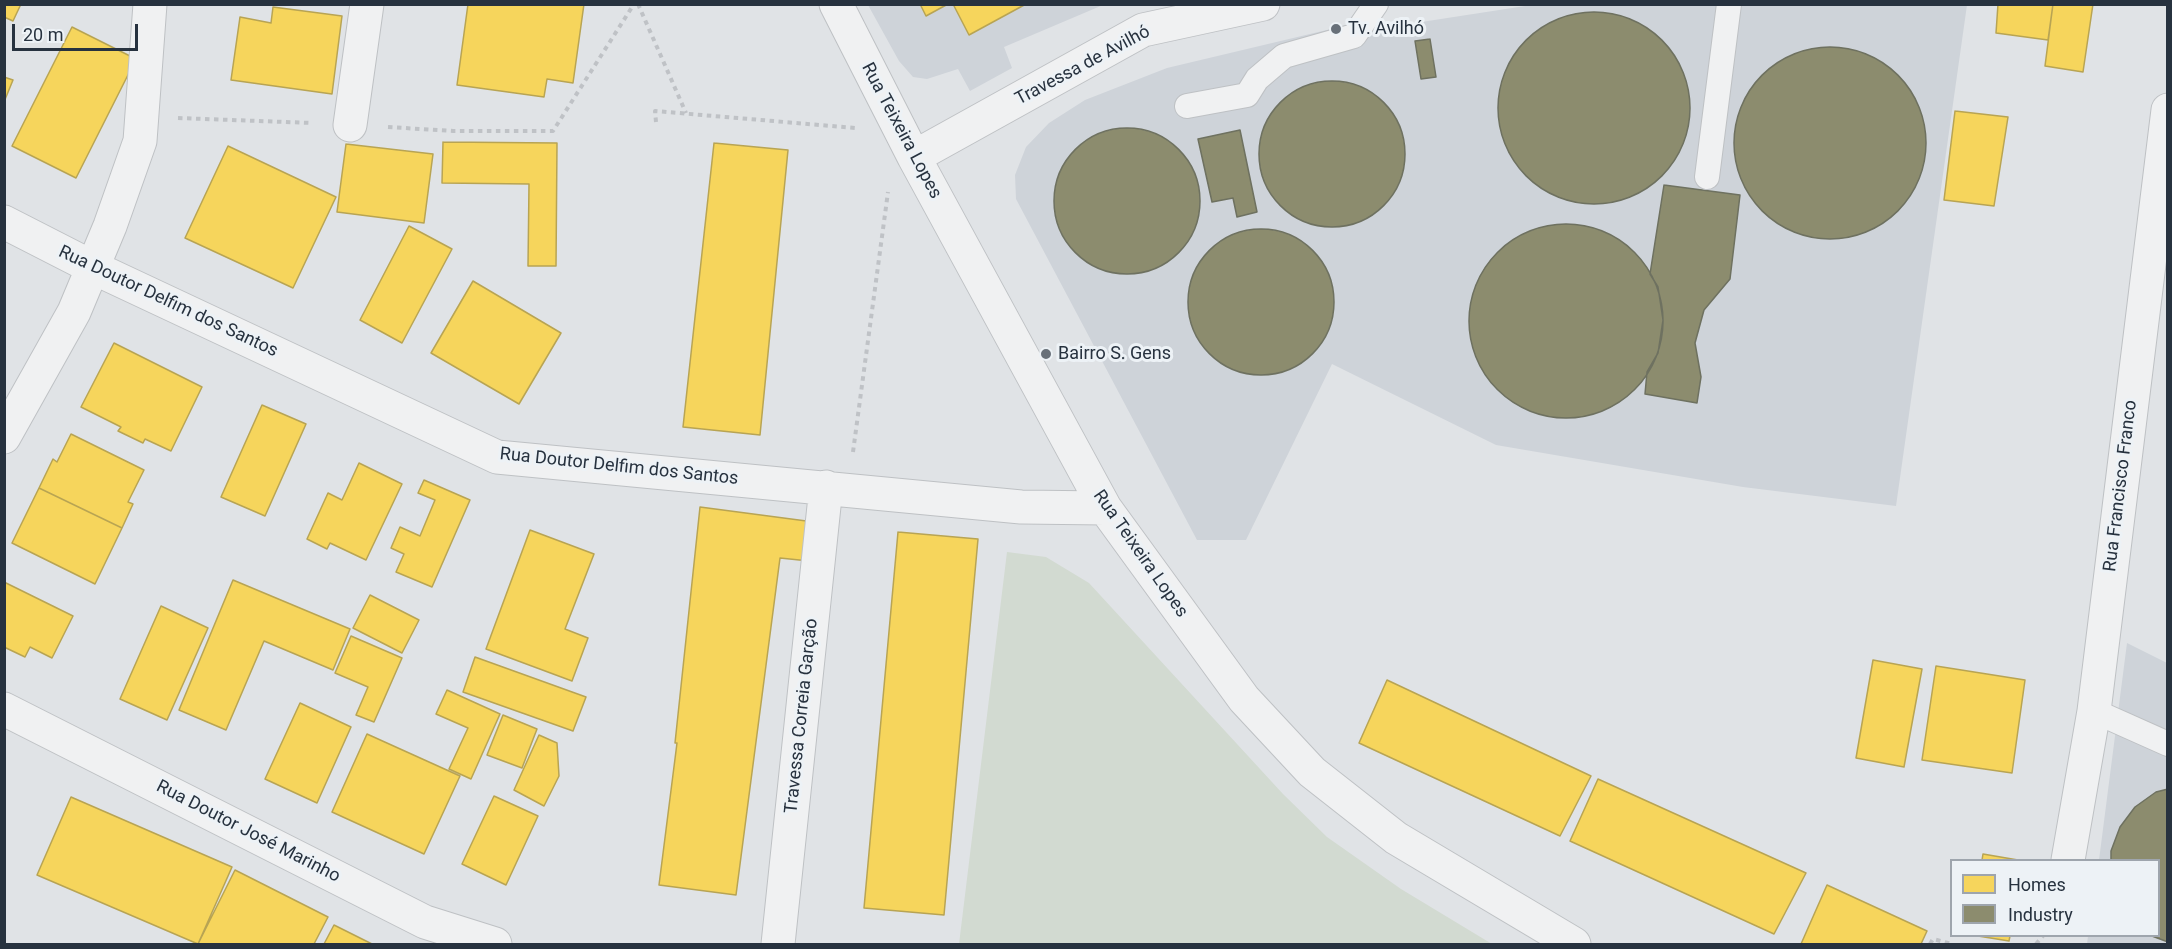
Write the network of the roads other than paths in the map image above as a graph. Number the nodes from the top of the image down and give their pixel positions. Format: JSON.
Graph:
{"nodes":[{"id":1,"x":150,"y":4,"type":"edge"},
{"id":2,"x":367,"y":4,"type":"edge"},
{"id":3,"x":836,"y":4,"type":"edge"},
{"id":4,"x":1263,"y":4,"type":"edge"},
{"id":5,"x":1376,"y":4,"type":"edge"},
{"id":6,"x":1729,"y":4,"type":"edge"},
{"id":7,"x":1187,"y":106,"type":"dead end"},
{"id":8,"x":2168,"y":110,"type":"edge"},
{"id":9,"x":350,"y":125,"type":"road end"},
{"id":10,"x":907,"y":145,"type":"junction"},
{"id":11,"x":1707,"y":177,"type":"dead end"},
{"id":12,"x":4,"y":222,"type":"edge"},
{"id":13,"x":92,"y":267,"type":"junction"},
{"id":14,"x":4,"y":437,"type":"edge"},
{"id":15,"x":837,"y":488,"type":"junction"},
{"id":16,"x":1105,"y":508,"type":"junction"},
{"id":17,"x":4,"y":709,"type":"edge"},
{"id":18,"x":2094,"y":711,"type":"junction"},
{"id":19,"x":2168,"y":744,"type":"edge"},
{"id":20,"x":2068,"y":859,"type":"edge"},
{"id":21,"x":431,"y":936,"type":"edge"},
{"id":22,"x":495,"y":945,"type":"edge"},
{"id":23,"x":778,"y":945,"type":"edge"},
{"id":24,"x":1574,"y":945,"type":"edge"}],
"edges":[{"from":1,"to":13,"type":"street"},
{"from":2,"to":9,"type":"street"},
{"from":3,"to":10,"type":"street","name":"Rua Teixeira Lopes"},
{"from":4,"to":10,"type":"street","name":"Travessa de Avilhó"},
{"from":5,"to":7,"type":"lane"},
{"from":6,"to":11,"type":"lane"},
{"from":8,"to":18,"type":"street","name":"Rua Francisco Franco"},
{"from":10,"to":16,"type":"street","name":"Rua Teixeira Lopes"},
{"from":12,"to":13,"type":"street","name":"Rua Doutor Delfim dos Santos"},
{"from":13,"to":14,"type":"street"},
{"from":13,"to":15,"type":"street","name":"Rua Doutor Delfim dos Santos"},
{"from":15,"to":16,"type":"street","name":"Rua Doutor Delfim dos Santos"},
{"from":15,"to":23,"type":"street","name":"Travessa Correia Garção"},
{"from":16,"to":24,"type":"street","name":"Rua Teixeira Lopes"},
{"from":17,"to":21,"type":"street","name":"Rua Doutor José Marinho"},
{"from":18,"to":19,"type":"lane"},
{"from":18,"to":20,"type":"street","name":"Rua Francisco Franco"},
{"from":21,"to":22,"type":"street","name":"Rua Doutor José Marinho"}]}
